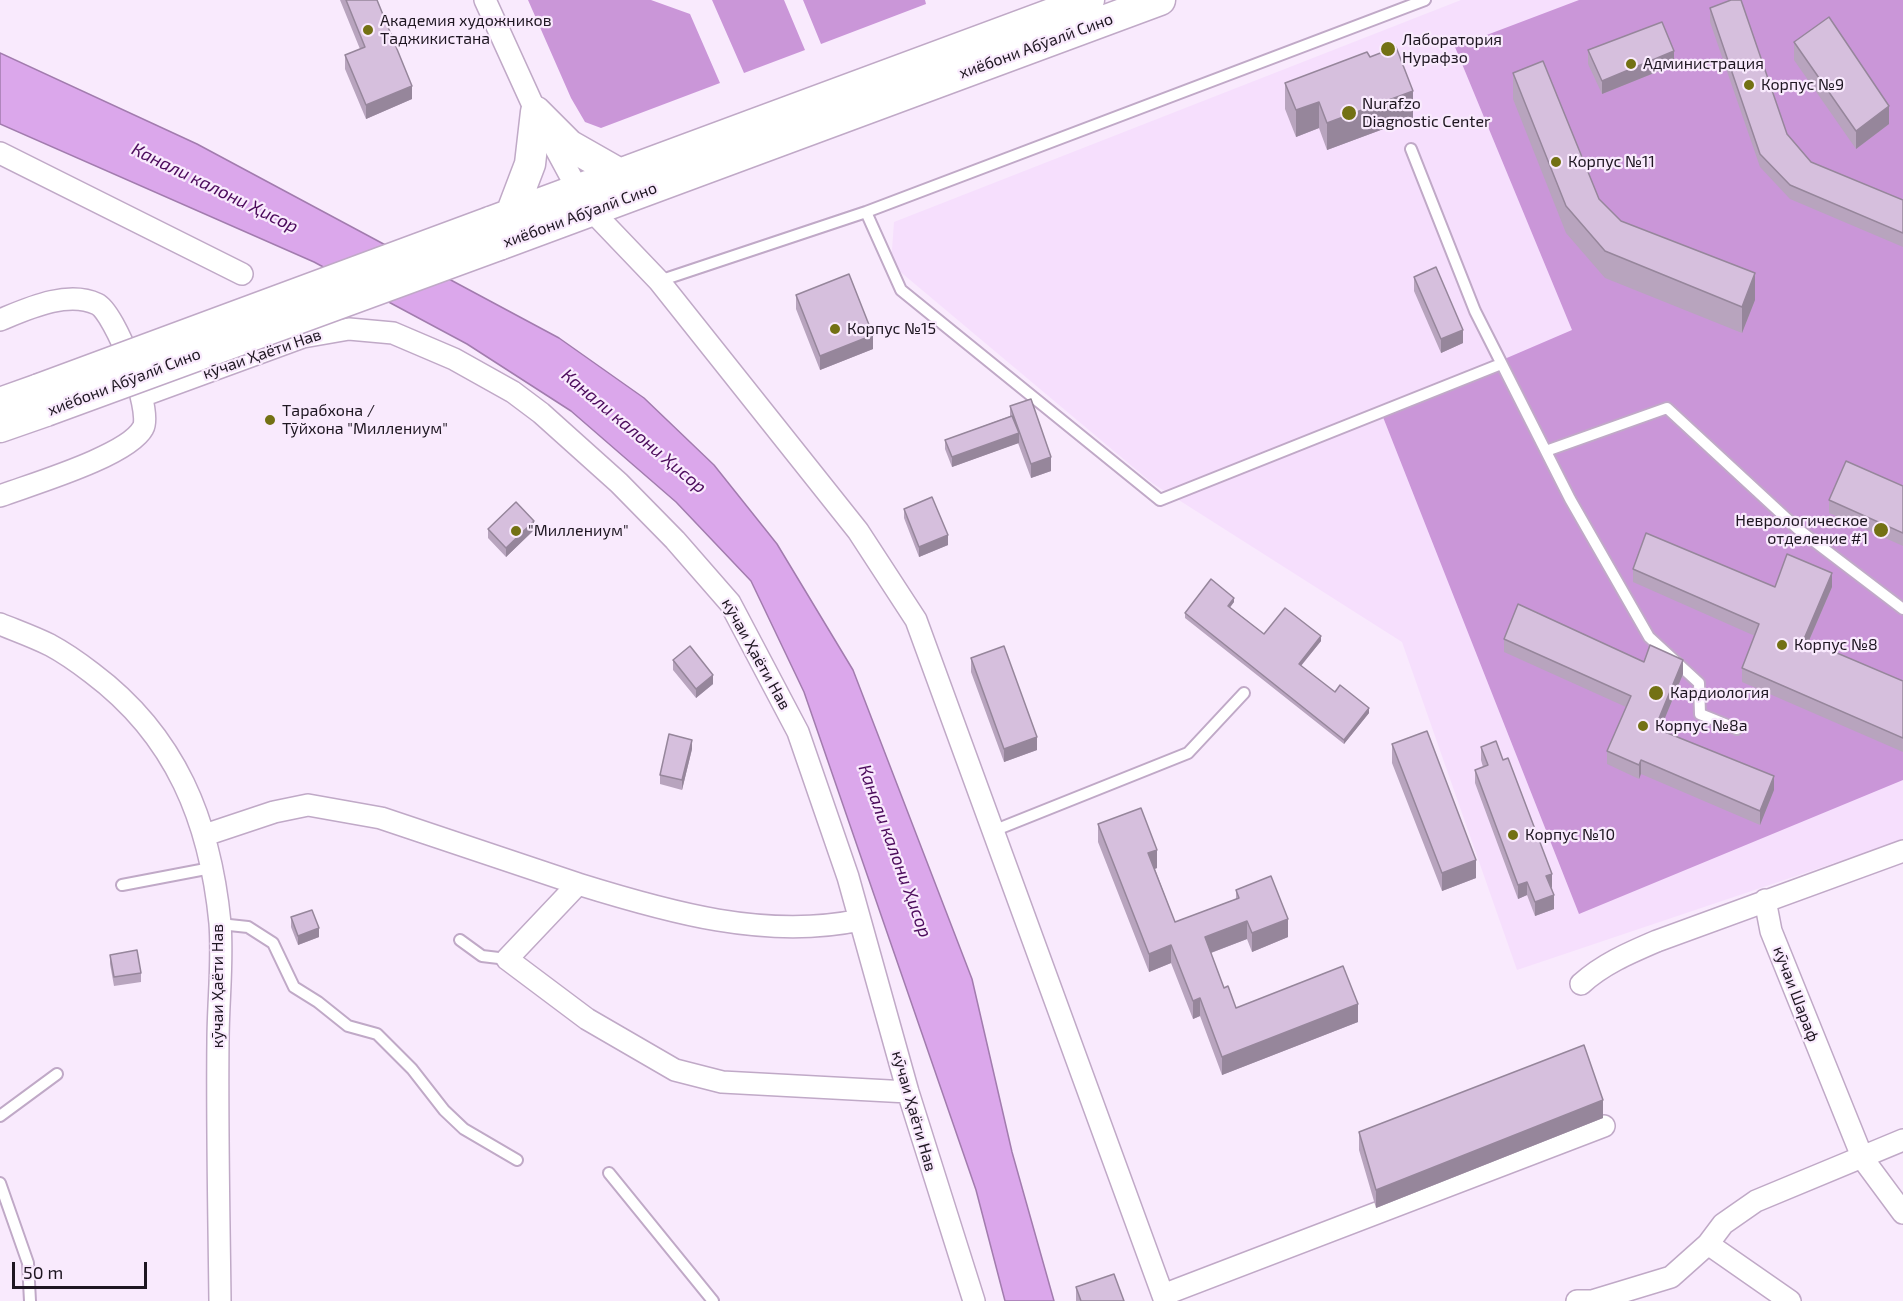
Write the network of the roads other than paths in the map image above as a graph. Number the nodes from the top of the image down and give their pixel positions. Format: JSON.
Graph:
{"nodes":[{"id":1,"x":485,"y":0,"type":"edge"},
{"id":2,"x":1089,"y":0,"type":"edge"},
{"id":3,"x":1160,"y":0,"type":"edge"},
{"id":4,"x":1425,"y":0,"type":"edge"},
{"id":5,"x":536,"y":112,"type":"junction"},
{"id":6,"x":1411,"y":149,"type":"dead end"},
{"id":7,"x":0,"y":153,"type":"edge"},
{"id":8,"x":620,"y":174,"type":"junction"},
{"id":9,"x":585,"y":201,"type":"junction"},
{"id":10,"x":866,"y":212,"type":"junction"},
{"id":11,"x":500,"y":227,"type":"junction"},
{"id":12,"x":242,"y":274,"type":"dead end"},
{"id":13,"x":659,"y":281,"type":"junction"},
{"id":14,"x":0,"y":320,"type":"edge"},
{"id":15,"x":1502,"y":364,"type":"junction"},
{"id":16,"x":142,"y":396,"type":"junction"},
{"id":17,"x":43,"y":400,"type":"junction"},
{"id":18,"x":0,"y":403,"type":"edge"},
{"id":19,"x":0,"y":427,"type":"edge"},
{"id":20,"x":1546,"y":451,"type":"junction"},
{"id":21,"x":0,"y":496,"type":"edge"},
{"id":22,"x":1903,"y":609,"type":"edge"},
{"id":23,"x":0,"y":624,"type":"edge"},
{"id":24,"x":1244,"y":693,"type":"dead end"},
{"id":25,"x":1737,"y":729,"type":"dead end"},
{"id":26,"x":993,"y":831,"type":"junction"},
{"id":27,"x":205,"y":835,"type":"junction"},
{"id":28,"x":1903,"y":851,"type":"edge"},
{"id":29,"x":211,"y":868,"type":"junction"},
{"id":30,"x":578,"y":884,"type":"junction"},
{"id":31,"x":122,"y":885,"type":"dead end"},
{"id":32,"x":1765,"y":900,"type":"junction"},
{"id":33,"x":860,"y":920,"type":"junction"},
{"id":34,"x":220,"y":924,"type":"junction"},
{"id":35,"x":460,"y":940,"type":"dead end"},
{"id":36,"x":507,"y":959,"type":"junction"},
{"id":37,"x":1581,"y":984,"type":"dead end"},
{"id":38,"x":57,"y":1074,"type":"dead end"},
{"id":39,"x":908,"y":1092,"type":"junction"},
{"id":40,"x":0,"y":1116,"type":"edge"},
{"id":41,"x":1604,"y":1126,"type":"dead end"},
{"id":42,"x":1903,"y":1140,"type":"edge"},
{"id":43,"x":1863,"y":1159,"type":"junction"},
{"id":44,"x":517,"y":1160,"type":"dead end"},
{"id":45,"x":609,"y":1173,"type":"dead end"},
{"id":46,"x":0,"y":1183,"type":"edge"},
{"id":47,"x":1903,"y":1213,"type":"edge"},
{"id":48,"x":1708,"y":1244,"type":"junction"},
{"id":49,"x":1164,"y":1298,"type":"edge"},
{"id":50,"x":30,"y":1301,"type":"edge"},
{"id":51,"x":220,"y":1301,"type":"edge"},
{"id":52,"x":713,"y":1301,"type":"edge"},
{"id":53,"x":974,"y":1301,"type":"edge"},
{"id":54,"x":1577,"y":1301,"type":"edge"},
{"id":55,"x":1790,"y":1301,"type":"edge"}],
"edges":[{"from":1,"to":5,"type":"street"},
{"from":2,"to":8,"type":"main road","name":"хиёбони Абӯалӣ Сино"},
{"from":3,"to":9,"type":"main road","name":"хиёбони Абӯалӣ Сино"},
{"from":4,"to":10,"type":"lane"},
{"from":5,"to":8,"type":"main road"},
{"from":5,"to":9,"type":"street"},
{"from":5,"to":11,"type":"main road"},
{"from":6,"to":15,"type":"lane"},
{"from":7,"to":12,"type":"street"},
{"from":8,"to":9,"type":"main road","name":"хиёбони Абӯалӣ Сино"},
{"from":9,"to":11,"type":"main road","name":"хиёбони Абӯалӣ Сино"},
{"from":9,"to":13,"type":"street"},
{"from":10,"to":13,"type":"lane"},
{"from":10,"to":15,"type":"lane"},
{"from":11,"to":17,"type":"main road","name":"хиёбони Абӯалӣ Сино","bridge":true},
{"from":13,"to":26,"type":"street"},
{"from":14,"to":16,"type":"street"},
{"from":15,"to":20,"type":"lane"},
{"from":16,"to":21,"type":"street"},
{"from":16,"to":33,"type":"street","name":"кӯчаи Ҳаёти Нав"},
{"from":17,"to":18,"type":"main road","name":"хиёбони Абӯалӣ Сино"},
{"from":17,"to":19,"type":"main road","name":"хиёбони Абӯалӣ Сино"},
{"from":20,"to":22,"type":"lane"},
{"from":20,"to":25,"type":"lane"},
{"from":23,"to":27,"type":"street","name":"кӯчаи Ҳаёти Нав"},
{"from":24,"to":26,"type":"lane"},
{"from":26,"to":49,"type":"street"},
{"from":27,"to":29,"type":"street","name":"кӯчаи Ҳаёти Нав"},
{"from":27,"to":30,"type":"street"},
{"from":28,"to":32,"type":"street"},
{"from":29,"to":31,"type":"lane"},
{"from":29,"to":34,"type":"street","name":"кӯчаи Ҳаёти Нав"},
{"from":30,"to":33,"type":"street"},
{"from":30,"to":36,"type":"street"},
{"from":32,"to":37,"type":"street"},
{"from":32,"to":43,"type":"street","name":"кӯчаи Шараф"},
{"from":33,"to":39,"type":"street","name":"кӯчаи Ҳаёти Нав"},
{"from":34,"to":44,"type":"lane"},
{"from":34,"to":51,"type":"street","name":"кӯчаи Ҳаёти Нав"},
{"from":35,"to":36,"type":"lane"},
{"from":36,"to":39,"type":"street"},
{"from":38,"to":40,"type":"lane"},
{"from":39,"to":53,"type":"street","name":"кӯчаи Ҳаёти Нав"},
{"from":41,"to":49,"type":"street"},
{"from":42,"to":43,"type":"street"},
{"from":43,"to":47,"type":"street","name":"кӯчаи Шараф"},
{"from":43,"to":48,"type":"street"},
{"from":45,"to":52,"type":"lane"},
{"from":46,"to":50,"type":"lane"},
{"from":48,"to":54,"type":"street"},
{"from":48,"to":55,"type":"street"}]}
